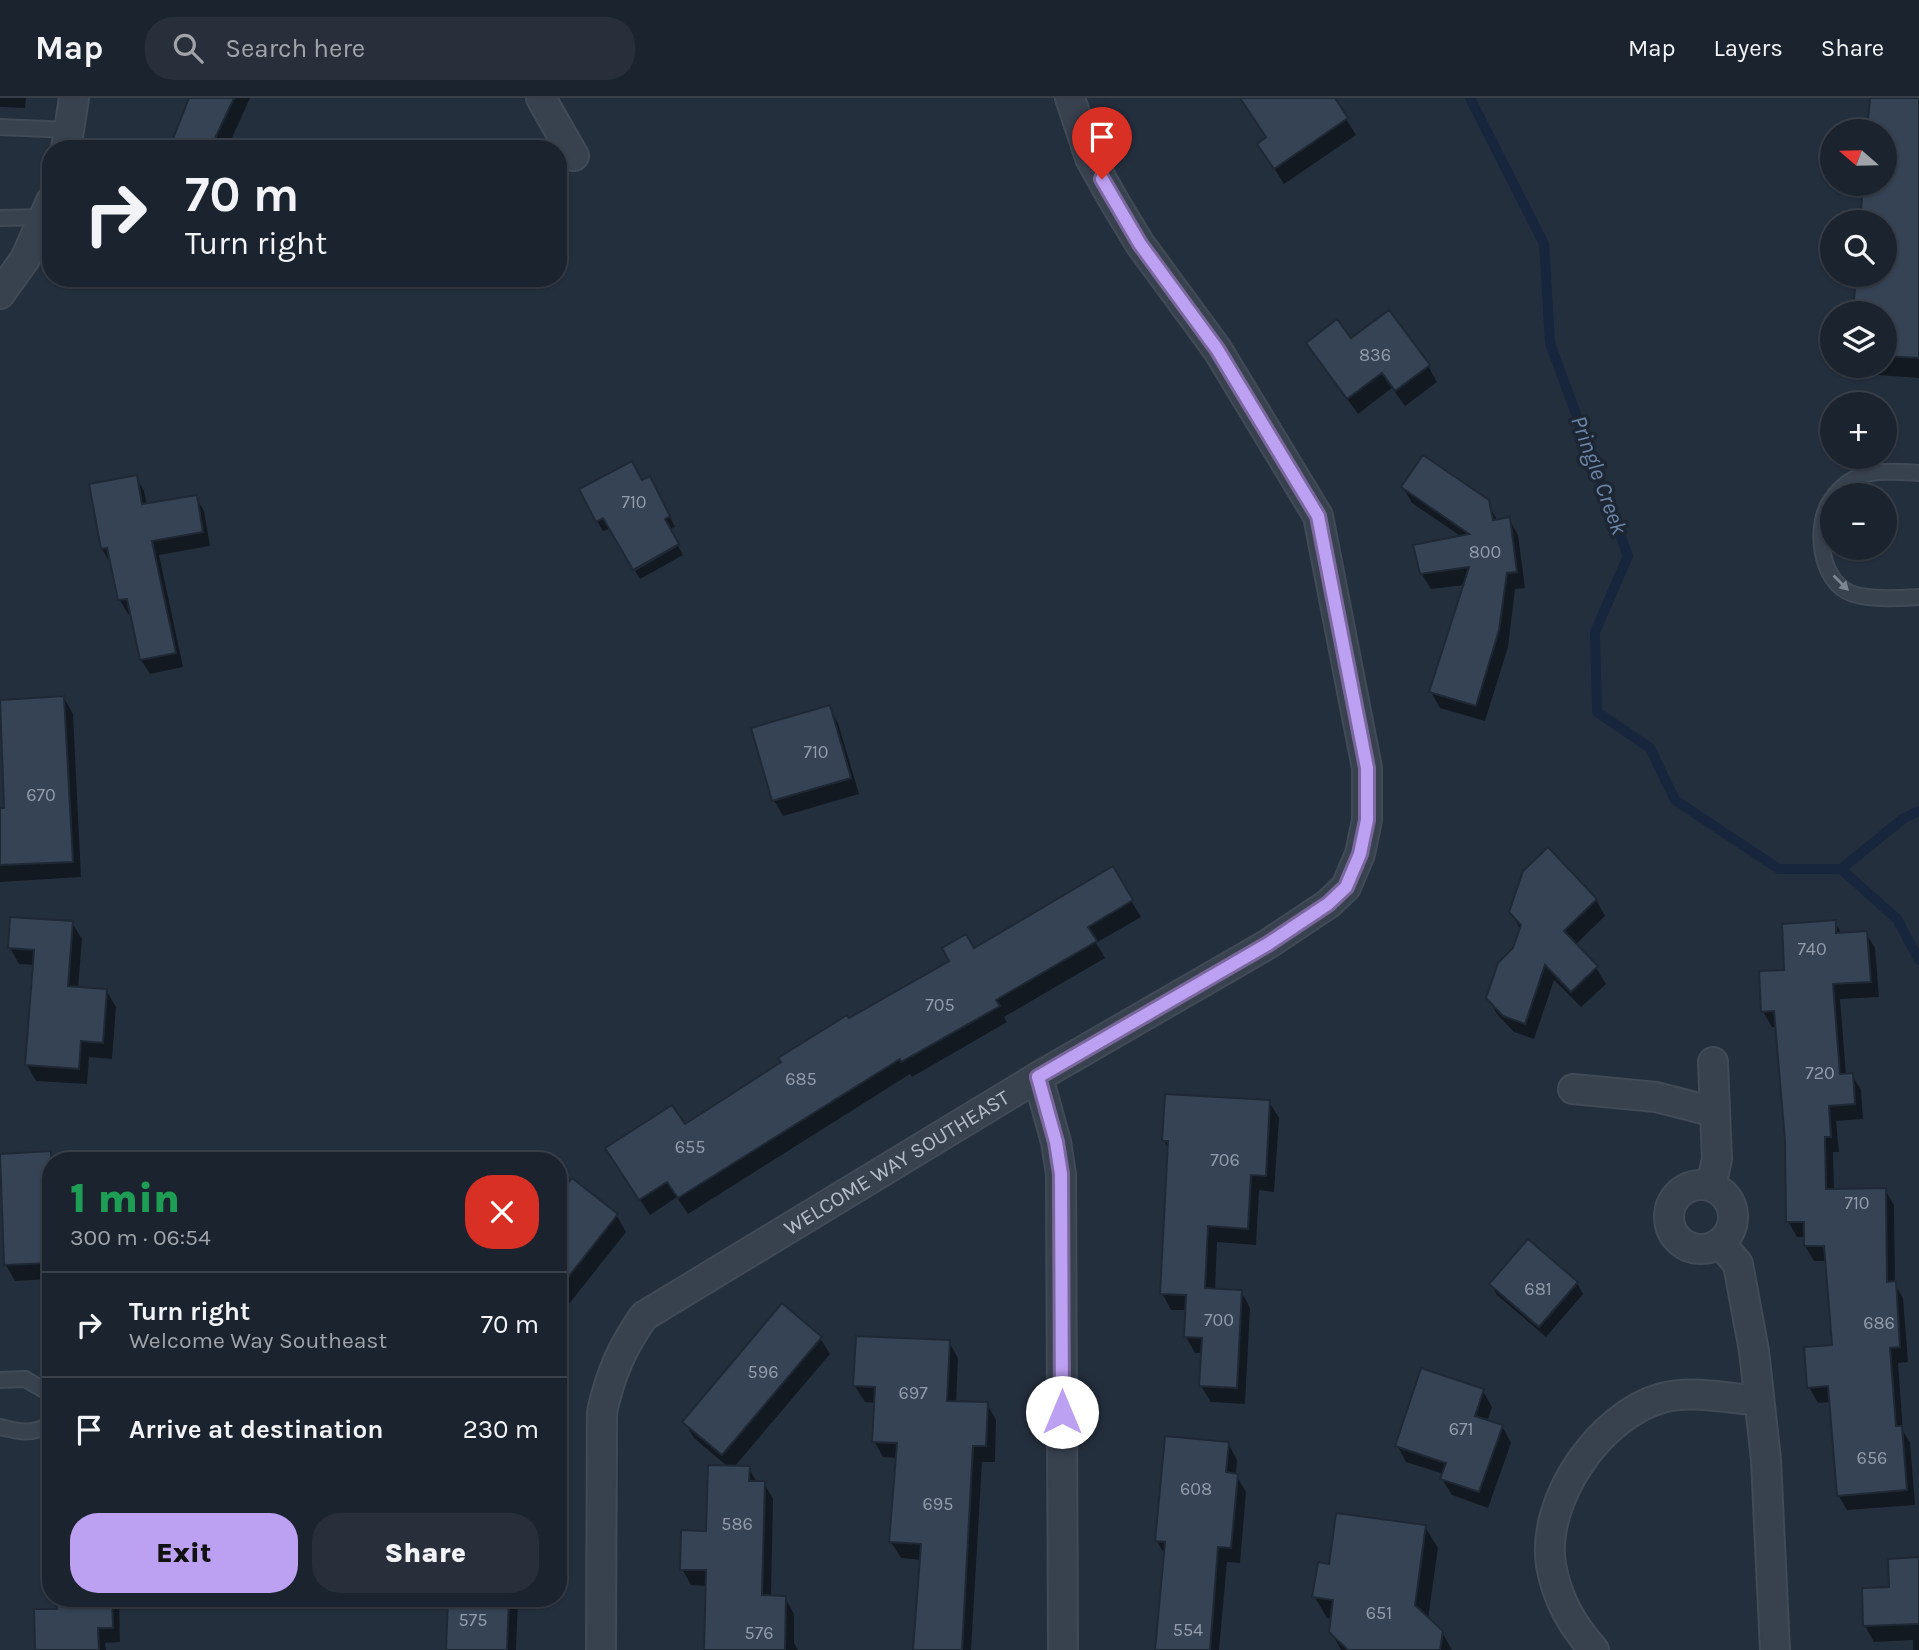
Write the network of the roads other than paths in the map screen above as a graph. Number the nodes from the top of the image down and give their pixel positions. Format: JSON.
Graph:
{"nodes":[{"id":1,"x":74,"y":98,"type":"edge"},
{"id":2,"x":541,"y":98,"type":"edge"},
{"id":3,"x":1070,"y":98,"type":"edge"},
{"id":4,"x":0,"y":127,"type":"edge"},
{"id":5,"x":68,"y":139,"type":"edge"},
{"id":6,"x":565,"y":140,"type":"edge"},
{"id":7,"x":567,"y":144,"type":"edge"},
{"id":8,"x":574,"y":156,"type":"dead end"},
{"id":9,"x":42,"y":210,"type":"edge"},
{"id":10,"x":0,"y":218,"type":"edge"},
{"id":11,"x":42,"y":222,"type":"edge"},
{"id":12,"x":0,"y":294,"type":"edge"},
{"id":13,"x":1919,"y":473,"type":"edge"},
{"id":14,"x":1845,"y":483,"type":"edge"},
{"id":15,"x":1824,"y":560,"type":"edge"},
{"id":16,"x":1919,"y":597,"type":"edge"},
{"id":17,"x":1713,"y":1062,"type":"dead end"},
{"id":18,"x":1038,"y":1077,"type":"junction"},
{"id":19,"x":1573,"y":1089,"type":"dead end"},
{"id":20,"x":1715,"y":1112,"type":"junction"},
{"id":21,"x":1711,"y":1186,"type":"junction"},
{"id":22,"x":1720,"y":1243,"type":"junction"},
{"id":23,"x":0,"y":1380,"type":"edge"},
{"id":24,"x":42,"y":1389,"type":"edge"},
{"id":25,"x":1759,"y":1401,"type":"junction"},
{"id":26,"x":0,"y":1427,"type":"edge"},
{"id":27,"x":42,"y":1430,"type":"edge"},
{"id":28,"x":601,"y":1650,"type":"edge"},
{"id":29,"x":1063,"y":1650,"type":"edge"},
{"id":30,"x":1594,"y":1650,"type":"edge"},
{"id":31,"x":1775,"y":1650,"type":"edge"}],
"edges":[{"from":1,"to":5,"type":"street"},
{"from":2,"to":6,"type":"street"},
{"from":3,"to":18,"type":"street","name":"WELCOME WAY SOUTHEAST"},
{"from":4,"to":5,"type":"lane"},
{"from":7,"to":8,"type":"street"},
{"from":9,"to":10,"type":"lane"},
{"from":11,"to":12,"type":"street"},
{"from":13,"to":14,"type":"lane"},
{"from":15,"to":16,"type":"lane","one_way":true},
{"from":17,"to":20,"type":"street"},
{"from":18,"to":28,"type":"street","name":"WELCOME WAY SOUTHEAST"},
{"from":18,"to":29,"type":"street"},
{"from":19,"to":20,"type":"street"},
{"from":20,"to":21,"type":"street"},
{"from":21,"to":22,"type":"street"},
{"from":21,"to":22,"type":"street"},
{"from":22,"to":25,"type":"street"},
{"from":23,"to":24,"type":"lane"},
{"from":25,"to":30,"type":"street"},
{"from":25,"to":31,"type":"street"},
{"from":26,"to":27,"type":"lane"}]}
